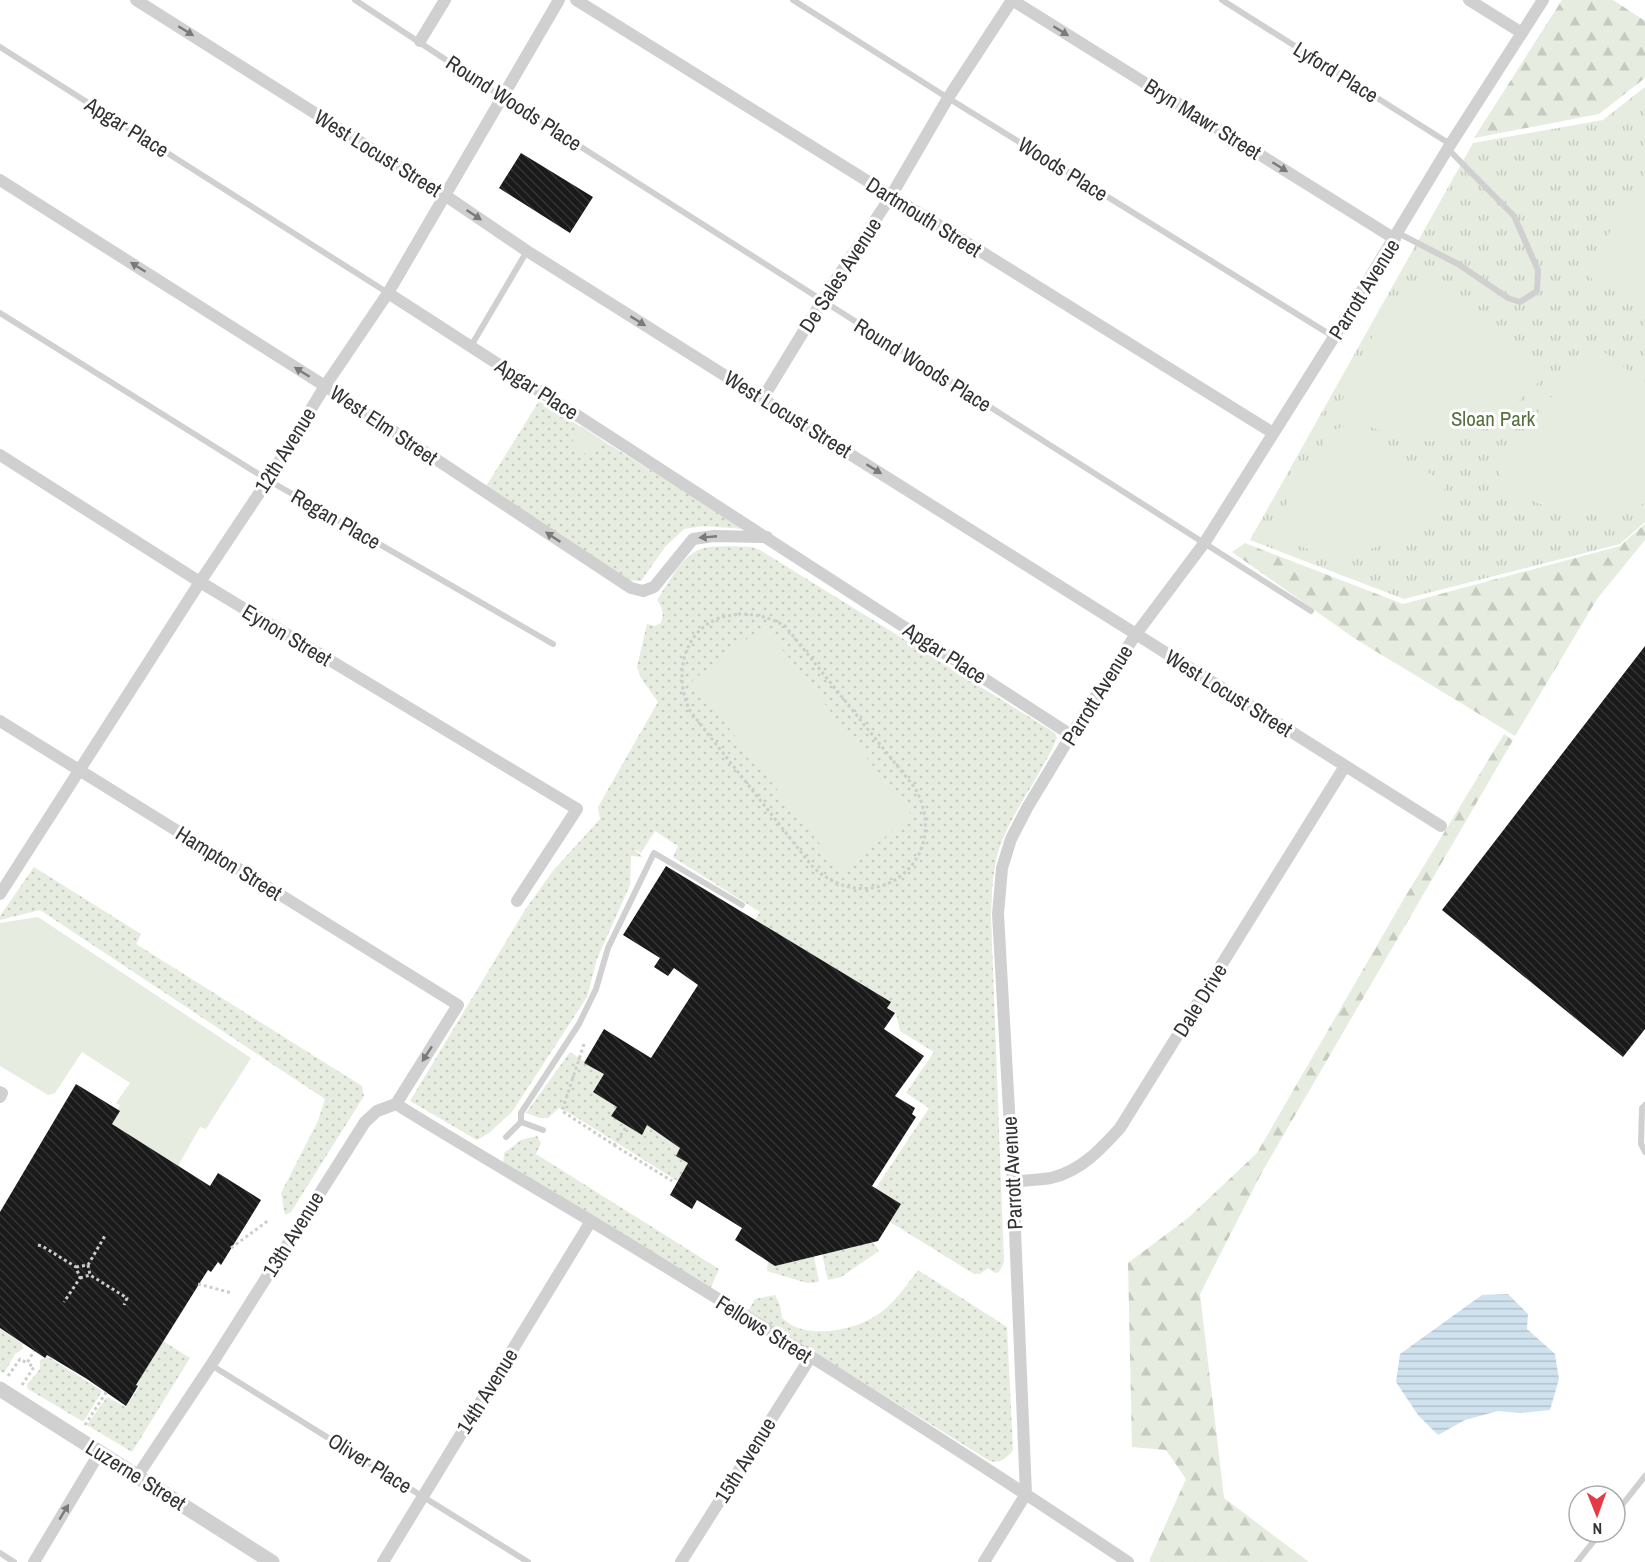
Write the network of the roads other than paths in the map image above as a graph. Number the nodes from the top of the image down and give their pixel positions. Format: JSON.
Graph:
{"nodes":[{"id":1,"x":136,"y":0,"type":"edge"},
{"id":2,"x":355,"y":0,"type":"edge"},
{"id":3,"x":445,"y":0,"type":"edge"},
{"id":4,"x":559,"y":0,"type":"edge"},
{"id":5,"x":576,"y":0,"type":"edge"},
{"id":6,"x":794,"y":0,"type":"edge"},
{"id":7,"x":1012,"y":0,"type":"edge"},
{"id":8,"x":1222,"y":0,"type":"edge"},
{"id":9,"x":1469,"y":0,"type":"edge"},
{"id":10,"x":1543,"y":0,"type":"edge"},
{"id":11,"x":1522,"y":33,"type":"junction"},
{"id":12,"x":420,"y":41,"type":"junction"},
{"id":13,"x":0,"y":47,"type":"edge"},
{"id":14,"x":504,"y":98,"type":"junction"},
{"id":15,"x":948,"y":98,"type":"junction"},
{"id":16,"x":1449,"y":147,"type":"junction"},
{"id":17,"x":0,"y":180,"type":"edge"},
{"id":18,"x":446,"y":196,"type":"junction"},
{"id":19,"x":891,"y":196,"type":"junction"},
{"id":20,"x":1396,"y":236,"type":"junction"},
{"id":21,"x":527,"y":251,"type":"junction"},
{"id":22,"x":388,"y":293,"type":"junction"},
{"id":23,"x":822,"y":301,"type":"junction"},
{"id":24,"x":0,"y":313,"type":"edge"},
{"id":25,"x":1335,"y":337,"type":"junction"},
{"id":26,"x":471,"y":346,"type":"junction"},
{"id":27,"x":325,"y":386,"type":"junction"},
{"id":28,"x":763,"y":398,"type":"junction"},
{"id":29,"x":1273,"y":433,"type":"junction"},
{"id":30,"x":0,"y":455,"type":"edge"},
{"id":31,"x":268,"y":480,"type":"junction"},
{"id":32,"x":767,"y":537,"type":"junction"},
{"id":33,"x":1205,"y":542,"type":"junction"},
{"id":34,"x":200,"y":582,"type":"junction"},
{"id":35,"x":1311,"y":611,"type":"dead end"},
{"id":36,"x":1136,"y":634,"type":"junction"},
{"id":37,"x":553,"y":644,"type":"dead end"},
{"id":38,"x":0,"y":721,"type":"edge"},
{"id":39,"x":1071,"y":735,"type":"junction"},
{"id":40,"x":1345,"y":766,"type":"junction"},
{"id":41,"x":78,"y":770,"type":"junction"},
{"id":42,"x":1441,"y":826,"type":"dead end"},
{"id":43,"x":0,"y":894,"type":"edge"},
{"id":44,"x":517,"y":901,"type":"dead end"},
{"id":45,"x":742,"y":905,"type":"dead end"},
{"id":46,"x":396,"y":1104,"type":"junction"},
{"id":47,"x":1645,"y":1105,"type":"edge"},
{"id":48,"x":521,"y":1122,"type":"junction"},
{"id":49,"x":543,"y":1130,"type":"dead end"},
{"id":50,"x":506,"y":1137,"type":"dead end"},
{"id":51,"x":1645,"y":1152,"type":"edge"},
{"id":52,"x":1013,"y":1182,"type":"junction"},
{"id":53,"x":591,"y":1221,"type":"junction"},
{"id":54,"x":810,"y":1358,"type":"junction"},
{"id":55,"x":211,"y":1365,"type":"junction"},
{"id":56,"x":4,"y":1383,"type":"edge"},
{"id":57,"x":100,"y":1452,"type":"junction"},
{"id":58,"x":138,"y":1475,"type":"junction"},
{"id":59,"x":1645,"y":1476,"type":"edge"},
{"id":60,"x":1026,"y":1494,"type":"junction"},
{"id":61,"x":423,"y":1496,"type":"junction"},
{"id":62,"x":1627,"y":1499,"type":"edge"},
{"id":63,"x":1591,"y":1544,"type":"edge"},
{"id":64,"x":0,"y":1553,"type":"edge"},
{"id":65,"x":268,"y":1561,"type":"edge"},
{"id":66,"x":14,"y":1562,"type":"edge"},
{"id":67,"x":33,"y":1562,"type":"edge"},
{"id":68,"x":383,"y":1562,"type":"edge"},
{"id":69,"x":528,"y":1562,"type":"edge"},
{"id":70,"x":681,"y":1562,"type":"edge"},
{"id":71,"x":984,"y":1562,"type":"edge"},
{"id":72,"x":1128,"y":1562,"type":"edge"},
{"id":73,"x":1577,"y":1562,"type":"edge"}],
"edges":[{"from":1,"to":18,"type":"street","name":"West Locust Street","one_way":true},
{"from":2,"to":12,"type":"lane","name":"Round Woods Place"},
{"from":3,"to":12,"type":"street"},
{"from":4,"to":14,"type":"street","name":"12th Avenue"},
{"from":5,"to":19,"type":"street","name":"Dartmouth Street"},
{"from":6,"to":15,"type":"lane","name":"Woods Place"},
{"from":7,"to":15,"type":"street","name":"De Sales Avenue"},
{"from":7,"to":20,"type":"street","name":"Bryn Mawr Street","one_way":true},
{"from":8,"to":16,"type":"lane","name":"Lyford Place"},
{"from":9,"to":11,"type":"street"},
{"from":10,"to":11,"type":"street","name":"Parrott Avenue"},
{"from":11,"to":16,"type":"street","name":"Parrott Avenue"},
{"from":12,"to":14,"type":"lane","name":"Round Woods Place"},
{"from":13,"to":22,"type":"lane","name":"Apgar Place"},
{"from":14,"to":18,"type":"street","name":"12th Avenue"},
{"from":14,"to":23,"type":"lane","name":"Round Woods Place"},
{"from":15,"to":19,"type":"street","name":"De Sales Avenue"},
{"from":15,"to":25,"type":"lane","name":"Woods Place"},
{"from":16,"to":20,"type":"street","name":"Parrott Avenue"},
{"from":16,"to":20,"type":"lane","name":"Lyford Place"},
{"from":27,"to":17,"type":"street","name":"West Elm Street","one_way":true},
{"from":18,"to":21,"type":"street","name":"West Locust Street","one_way":true},
{"from":18,"to":22,"type":"street","name":"12th Avenue"},
{"from":19,"to":23,"type":"street","name":"De Sales Avenue"},
{"from":19,"to":29,"type":"street","name":"Dartmouth Street"},
{"from":20,"to":25,"type":"street","name":"Parrott Avenue"},
{"from":21,"to":26,"type":"lane"},
{"from":21,"to":28,"type":"street","name":"West Locust Street","one_way":true},
{"from":22,"to":26,"type":"street","name":"Apgar Place"},
{"from":22,"to":27,"type":"street","name":"12th Avenue"},
{"from":23,"to":28,"type":"street","name":"De Sales Avenue"},
{"from":23,"to":33,"type":"lane","name":"Round Woods Place"},
{"from":24,"to":31,"type":"lane","name":"Regan Place"},
{"from":25,"to":29,"type":"street","name":"Parrott Avenue"},
{"from":26,"to":32,"type":"street","name":"Apgar Place"},
{"from":27,"to":31,"type":"street","name":"12th Avenue"},
{"from":32,"to":27,"type":"street","name":"West Elm Street","one_way":true},
{"from":28,"to":36,"type":"street","name":"West Locust Street","one_way":true},
{"from":29,"to":33,"type":"street","name":"Parrott Avenue"},
{"from":30,"to":34,"type":"street","name":"Eynon Street"},
{"from":31,"to":34,"type":"street","name":"12th Avenue"},
{"from":31,"to":37,"type":"lane","name":"Regan Place"},
{"from":32,"to":39,"type":"street","name":"Apgar Place"},
{"from":33,"to":35,"type":"lane","name":"Round Woods Place"},
{"from":33,"to":36,"type":"street","name":"Parrott Avenue"},
{"from":34,"to":41,"type":"street","name":"12th Avenue"},
{"from":34,"to":44,"type":"street","name":"Eynon Street"},
{"from":36,"to":39,"type":"street","name":"Parrott Avenue"},
{"from":36,"to":40,"type":"street","name":"West Locust Street"},
{"from":38,"to":41,"type":"street","name":"Hampton Street"},
{"from":39,"to":52,"type":"street","name":"Parrott Avenue"},
{"from":40,"to":42,"type":"street","name":"West Locust Street"},
{"from":40,"to":52,"type":"street","name":"Dale Drive"},
{"from":41,"to":43,"type":"street","name":"12th Avenue"},
{"from":41,"to":46,"type":"street","name":"Hampton Street","one_way":true},
{"from":45,"to":48,"type":"lane"},
{"from":46,"to":53,"type":"street","name":"Fellows Street"},
{"from":46,"to":55,"type":"street","name":"13th Avenue"},
{"from":47,"to":51,"type":"lane"},
{"from":48,"to":49,"type":"lane"},
{"from":48,"to":50,"type":"lane"},
{"from":52,"to":60,"type":"street","name":"Parrott Avenue"},
{"from":53,"to":54,"type":"street","name":"Fellows Street"},
{"from":53,"to":61,"type":"street","name":"14th Avenue"},
{"from":54,"to":60,"type":"street","name":"Fellows Street"},
{"from":54,"to":70,"type":"street","name":"15th Avenue"},
{"from":55,"to":58,"type":"street","name":"13th Avenue"},
{"from":55,"to":61,"type":"lane","name":"Oliver Place"},
{"from":56,"to":57,"type":"street","name":"Luzerne Street"},
{"from":57,"to":58,"type":"street","name":"Luzerne Street"},
{"from":67,"to":57,"type":"street","one_way":true},
{"from":58,"to":65,"type":"street","name":"Luzerne Street"},
{"from":59,"to":62,"type":"lane"},
{"from":60,"to":71,"type":"street"},
{"from":60,"to":72,"type":"street","name":"Fellows Street"},
{"from":61,"to":68,"type":"street","name":"14th Avenue"},
{"from":61,"to":69,"type":"lane","name":"Oliver Place"},
{"from":63,"to":73,"type":"lane"},
{"from":64,"to":66,"type":"lane"}]}
